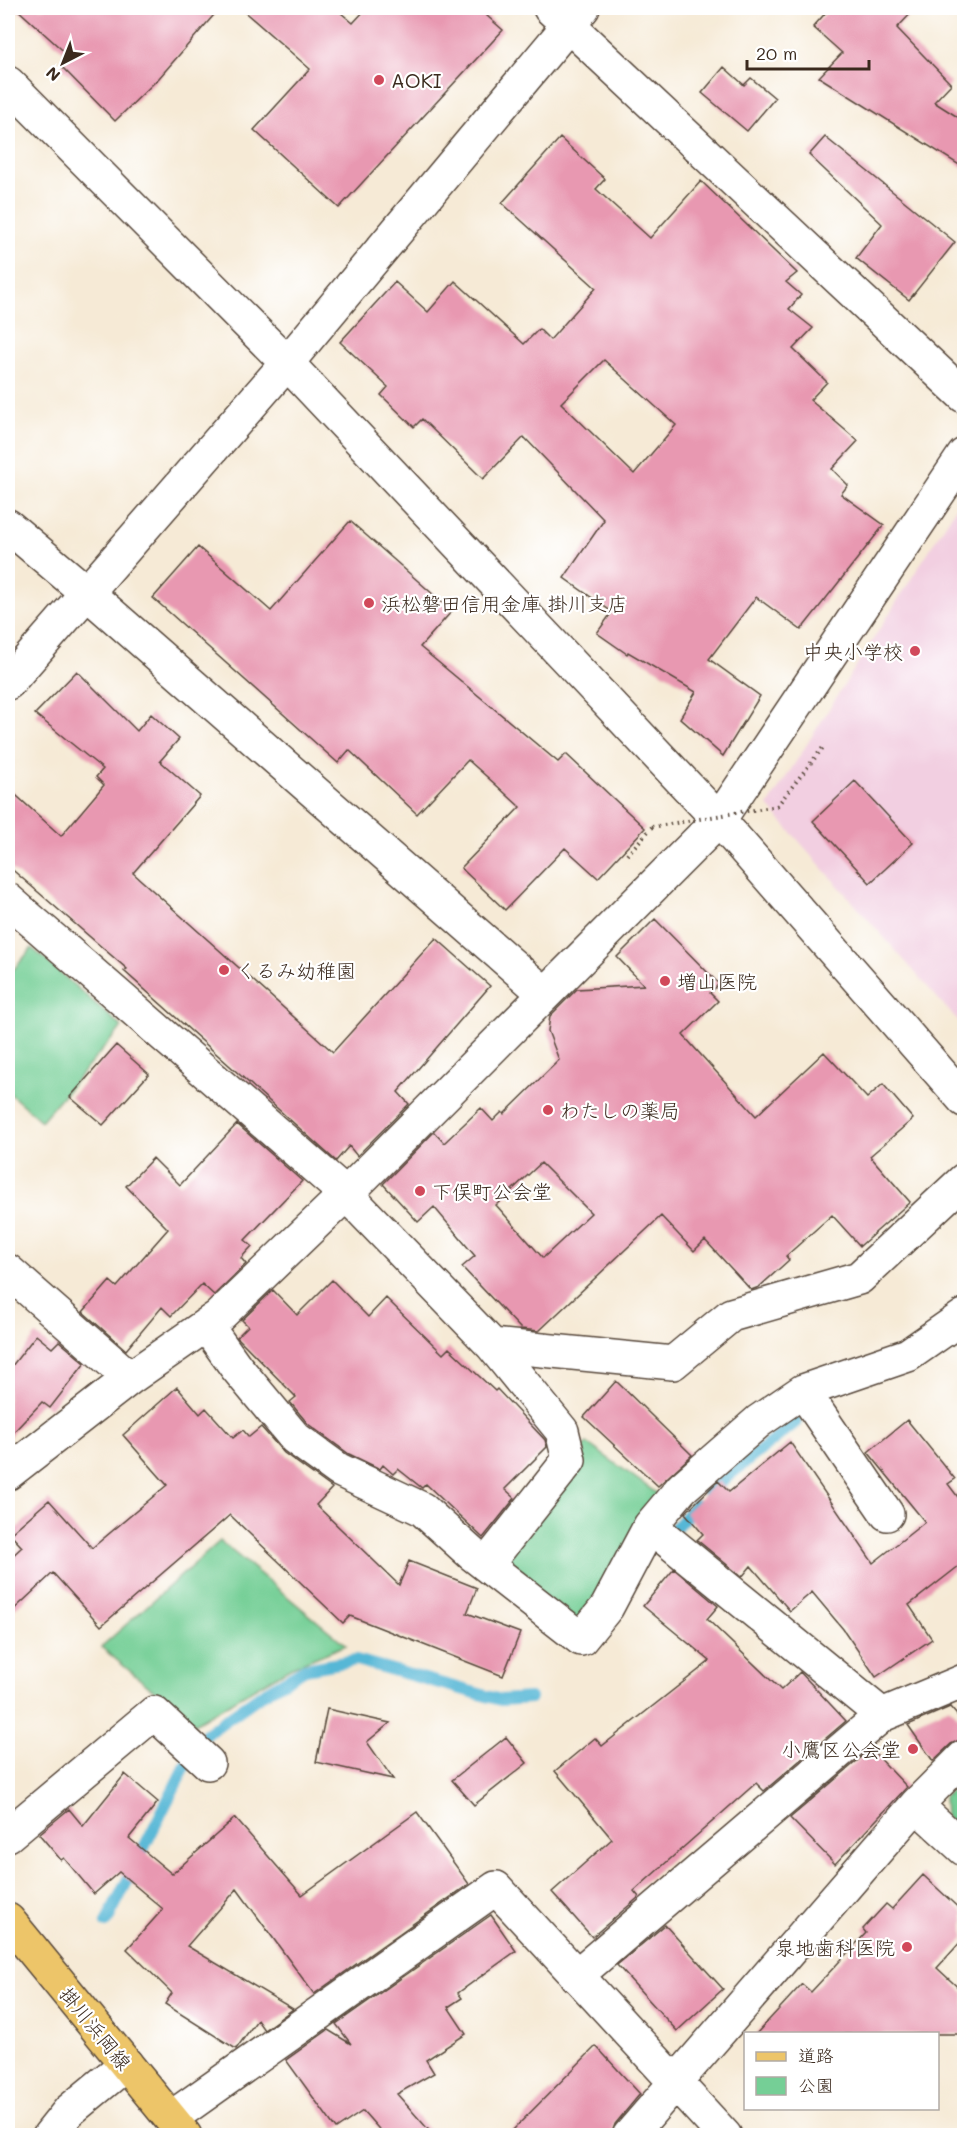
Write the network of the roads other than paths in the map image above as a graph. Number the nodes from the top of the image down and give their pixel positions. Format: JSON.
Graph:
{"nodes":[{"id":1,"x":567,"y":13,"type":"edge"},
{"id":2,"x":8,"y":83,"type":"edge"},
{"id":3,"x":287,"y":363,"type":"junction"},
{"id":4,"x":964,"y":396,"type":"edge"},
{"id":5,"x":964,"y":455,"type":"edge"},
{"id":6,"x":8,"y":526,"type":"edge"},
{"id":7,"x":86,"y":592,"type":"junction"},
{"id":8,"x":8,"y":683,"type":"edge"},
{"id":9,"x":719,"y":820,"type":"junction"},
{"id":10,"x":8,"y":900,"type":"edge"},
{"id":11,"x":544,"y":993,"type":"junction"},
{"id":12,"x":964,"y":1100,"type":"edge"},
{"id":13,"x":964,"y":1180,"type":"edge"},
{"id":14,"x":346,"y":1194,"type":"junction"},
{"id":15,"x":8,"y":1271,"type":"edge"},
{"id":16,"x":964,"y":1316,"type":"edge"},
{"id":17,"x":206,"y":1325,"type":"junction"},
{"id":18,"x":492,"y":1345,"type":"junction"},
{"id":19,"x":130,"y":1378,"type":"junction"},
{"id":20,"x":803,"y":1391,"type":"junction"},
{"id":21,"x":8,"y":1473,"type":"edge"},
{"id":22,"x":887,"y":1514,"type":"dead end"},
{"id":23,"x":650,"y":1526,"type":"junction"},
{"id":24,"x":486,"y":1565,"type":"junction"},
{"id":25,"x":964,"y":1681,"type":"edge"},
{"id":26,"x":882,"y":1715,"type":"junction"},
{"id":27,"x":964,"y":1757,"type":"edge"},
{"id":28,"x":208,"y":1763,"type":"dead end"},
{"id":29,"x":916,"y":1805,"type":"junction"},
{"id":30,"x":8,"y":1835,"type":"edge"},
{"id":31,"x":964,"y":1849,"type":"edge"},
{"id":32,"x":8,"y":1920,"type":"edge"},
{"id":33,"x":576,"y":1976,"type":"junction"},
{"id":34,"x":126,"y":2064,"type":"junction"},
{"id":35,"x":674,"y":2082,"type":"junction"},
{"id":36,"x":178,"y":2127,"type":"edge"},
{"id":37,"x":49,"y":2136,"type":"edge"},
{"id":38,"x":629,"y":2136,"type":"edge"},
{"id":39,"x":725,"y":2136,"type":"edge"}],
"edges":[{"from":1,"to":3,"type":"street"},
{"from":1,"to":4,"type":"street"},
{"from":2,"to":3,"type":"street"},
{"from":3,"to":7,"type":"street"},
{"from":3,"to":9,"type":"street"},
{"from":5,"to":9,"type":"street"},
{"from":6,"to":7,"type":"street"},
{"from":7,"to":8,"type":"street"},
{"from":7,"to":11,"type":"street"},
{"from":9,"to":11,"type":"street"},
{"from":9,"to":12,"type":"street"},
{"from":10,"to":14,"type":"street"},
{"from":11,"to":14,"type":"street"},
{"from":13,"to":18,"type":"street"},
{"from":14,"to":17,"type":"street"},
{"from":14,"to":18,"type":"street"},
{"from":15,"to":19,"type":"street"},
{"from":16,"to":20,"type":"street"},
{"from":17,"to":19,"type":"street"},
{"from":17,"to":24,"type":"street"},
{"from":18,"to":24,"type":"street"},
{"from":19,"to":21,"type":"street"},
{"from":20,"to":22,"type":"street"},
{"from":20,"to":23,"type":"street"},
{"from":23,"to":24,"type":"street"},
{"from":23,"to":26,"type":"street"},
{"from":25,"to":26,"type":"street"},
{"from":26,"to":33,"type":"street"},
{"from":27,"to":29,"type":"street"},
{"from":28,"to":30,"type":"street"},
{"from":29,"to":31,"type":"street"},
{"from":29,"to":35,"type":"street"},
{"from":32,"to":34,"type":"main road","name":"掛川浜岡線"},
{"from":33,"to":35,"type":"street"},
{"from":33,"to":36,"type":"street"},
{"from":34,"to":36,"type":"main road","name":"掛川浜岡線"},
{"from":34,"to":37,"type":"street"},
{"from":35,"to":38,"type":"street"},
{"from":35,"to":39,"type":"street"}]}
